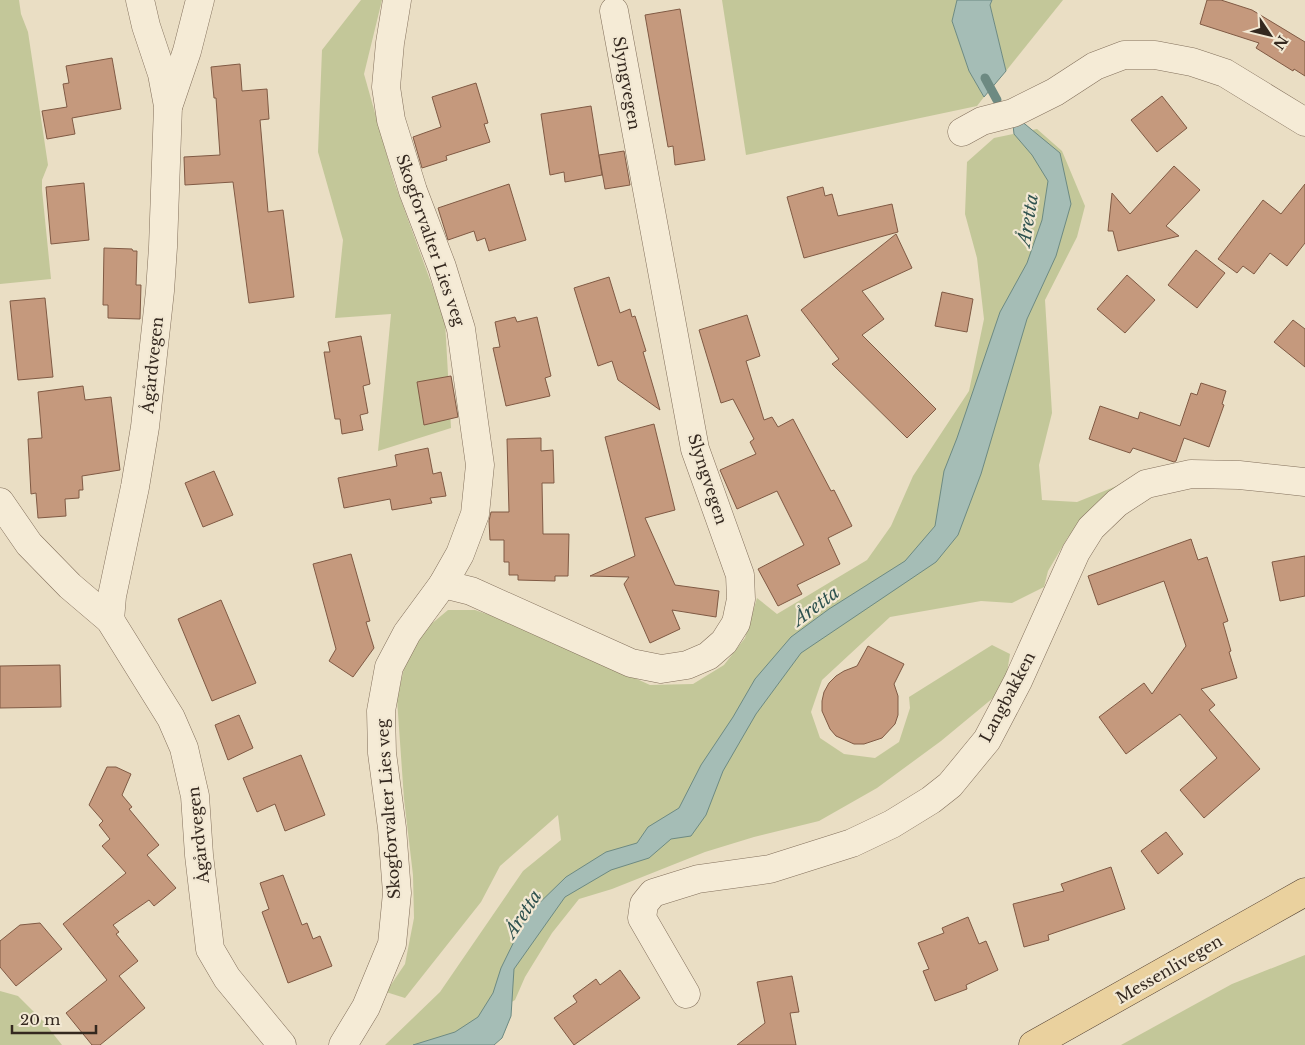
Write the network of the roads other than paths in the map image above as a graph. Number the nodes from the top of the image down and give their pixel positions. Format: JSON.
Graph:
{"nodes":[{"id":1,"x":140,"y":0,"type":"edge"},
{"id":2,"x":200,"y":0,"type":"edge"},
{"id":3,"x":397,"y":0,"type":"edge"},
{"id":4,"x":614,"y":11,"type":"dead end"},
{"id":5,"x":168,"y":106,"type":"junction"},
{"id":6,"x":1305,"y":122,"type":"edge"},
{"id":7,"x":962,"y":132,"type":"dead end"},
{"id":8,"x":1305,"y":482,"type":"edge"},
{"id":9,"x":0,"y":502,"type":"edge"},
{"id":10,"x":443,"y":584,"type":"junction"},
{"id":11,"x":110,"y":620,"type":"junction"},
{"id":12,"x":1305,"y":892,"type":"edge"},
{"id":13,"x":686,"y":994,"type":"dead end"},
{"id":14,"x":282,"y":1045,"type":"edge"},
{"id":15,"x":343,"y":1045,"type":"edge"},
{"id":16,"x":1033,"y":1045,"type":"edge"}],
"edges":[{"from":1,"to":5,"type":"street","name":"Ågårdvegen"},
{"from":2,"to":5,"type":"street","name":"Ågårdvegen"},
{"from":3,"to":10,"type":"street","name":"Skogforvalter Lies veg"},
{"from":4,"to":10,"type":"street","name":"Slyngvegen"},
{"from":5,"to":11,"type":"street","name":"Ågårdvegen"},
{"from":6,"to":7,"type":"street"},
{"from":8,"to":13,"type":"street","name":"Langbakken"},
{"from":9,"to":11,"type":"street","name":"Ågårdvegen"},
{"from":10,"to":15,"type":"street","name":"Skogforvalter Lies veg"},
{"from":11,"to":14,"type":"street","name":"Ågårdvegen"},
{"from":12,"to":16,"type":"main road","name":"Messenlivegen"}]}
